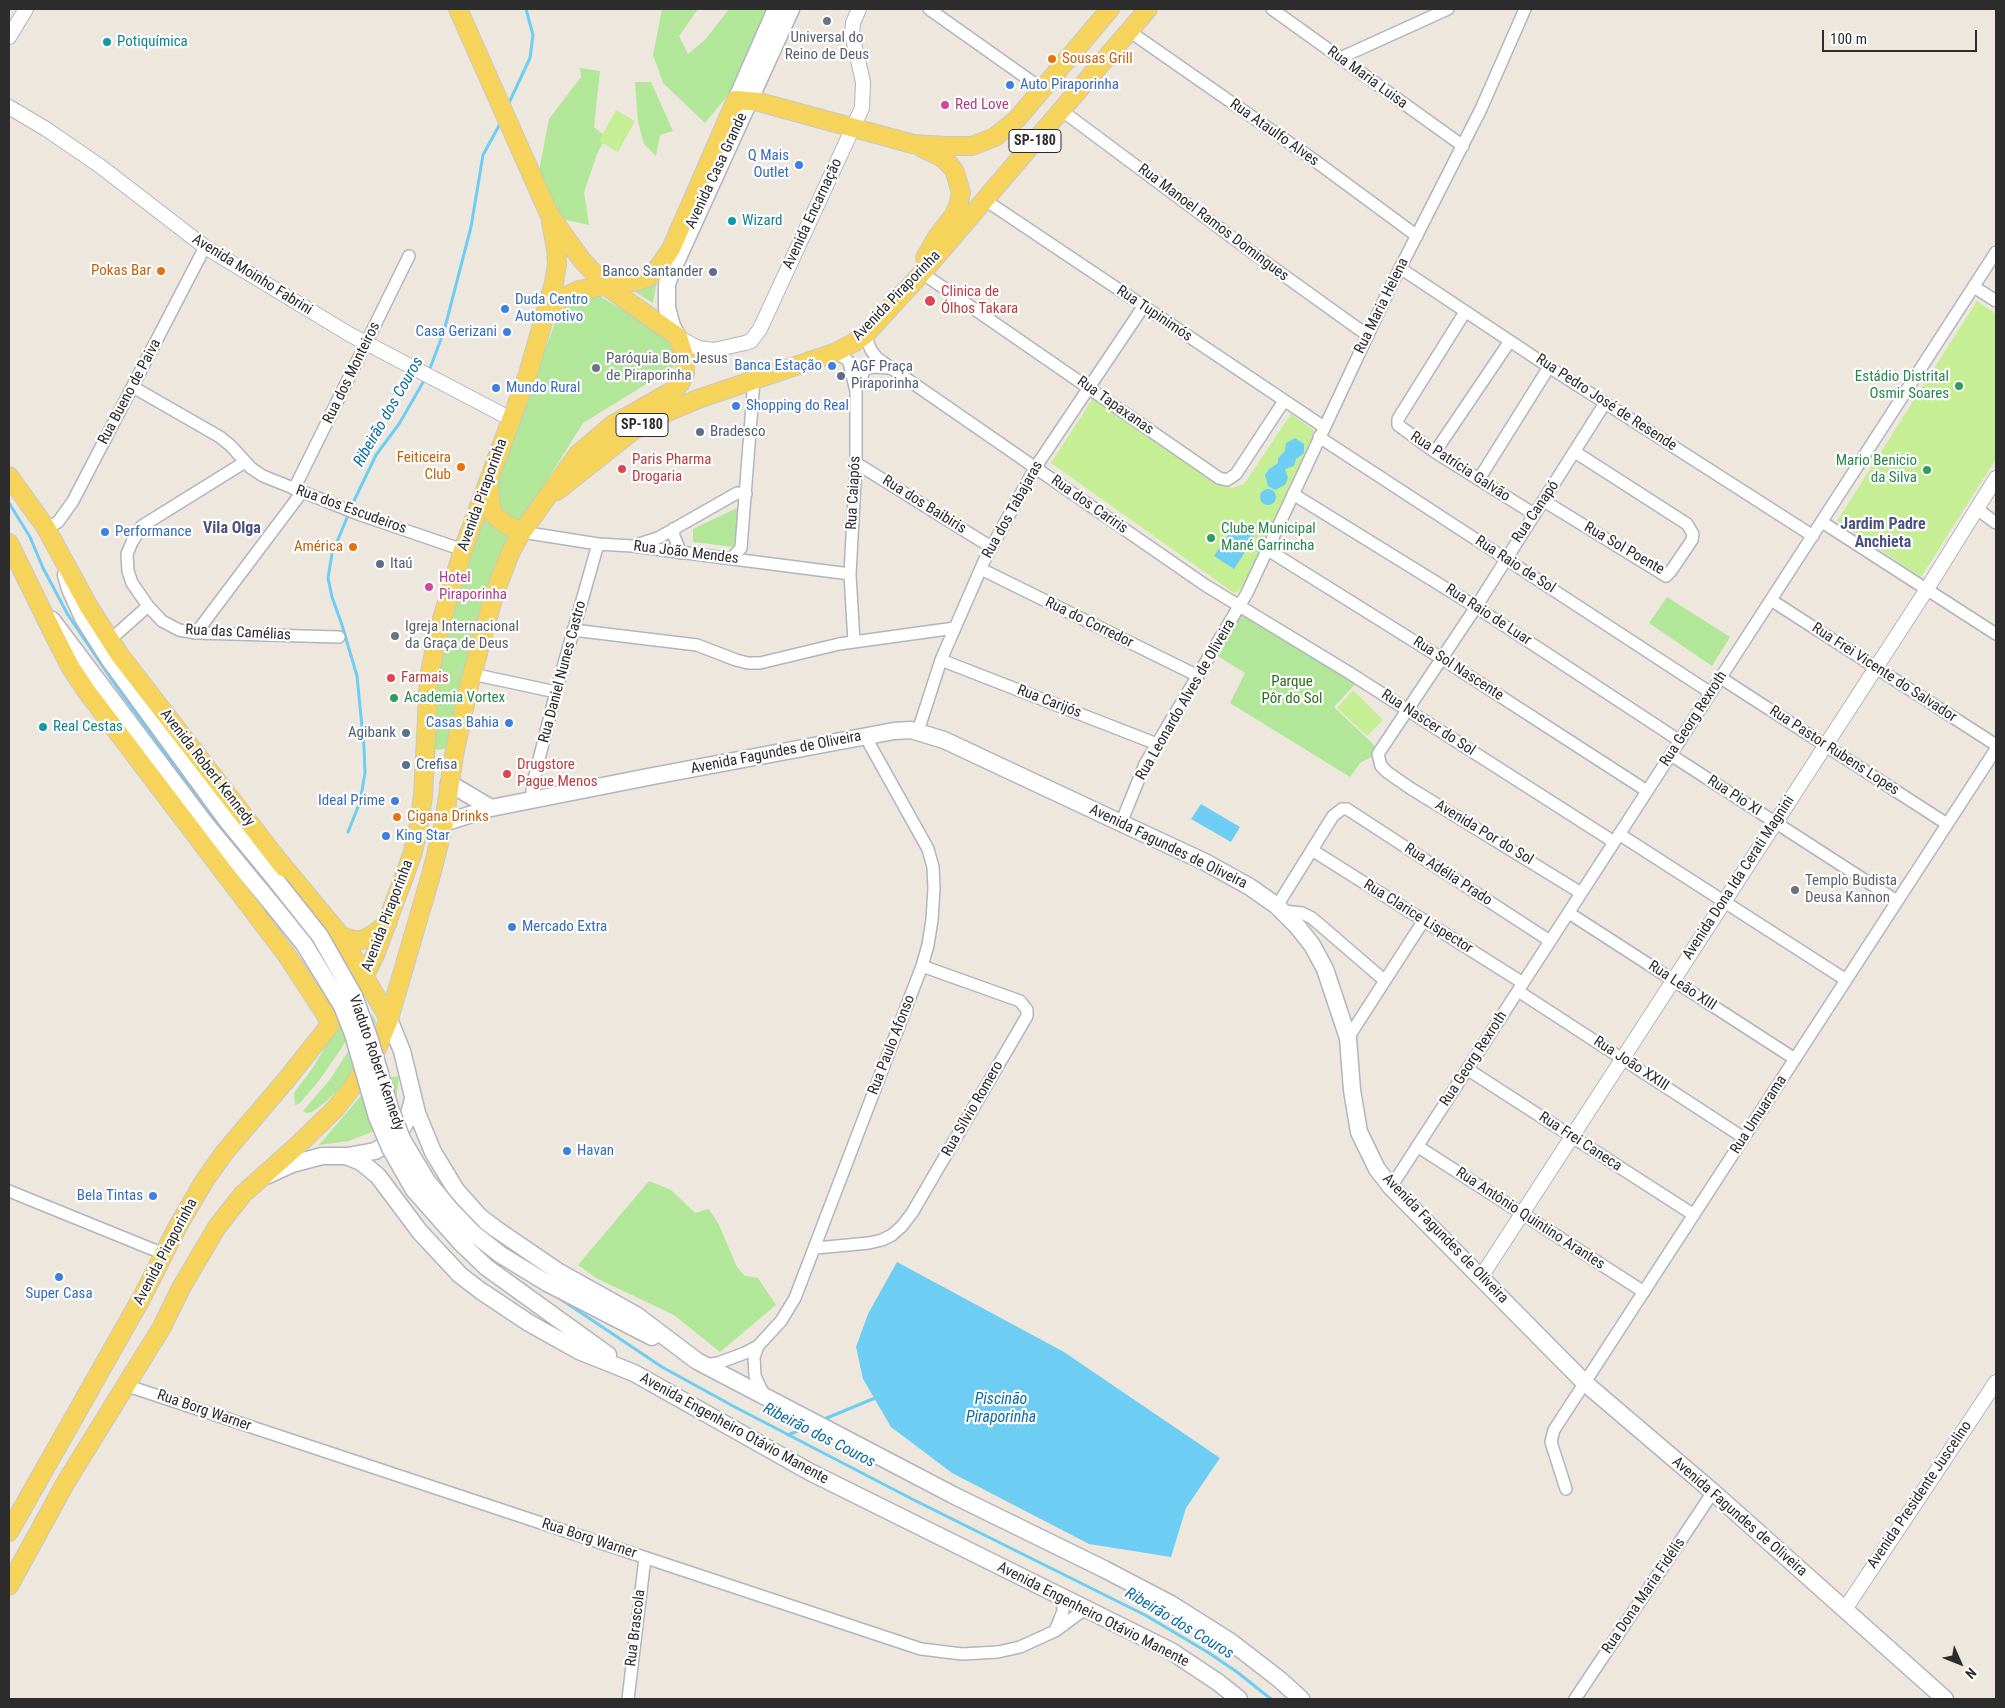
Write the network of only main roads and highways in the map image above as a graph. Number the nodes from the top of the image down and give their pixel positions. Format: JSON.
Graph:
{"nodes":[{"id":1,"x":458,"y":9,"type":"edge"},
{"id":2,"x":776,"y":9,"type":"edge"},
{"id":3,"x":791,"y":9,"type":"edge"},
{"id":4,"x":1110,"y":9,"type":"edge"},
{"id":5,"x":1148,"y":9,"type":"edge"},
{"id":6,"x":743,"y":101,"type":"junction"},
{"id":7,"x":914,"y":144,"type":"junction"},
{"id":8,"x":550,"y":214,"type":"junction"},
{"id":9,"x":922,"y":274,"type":"junction"},
{"id":10,"x":606,"y":286,"type":"junction"},
{"id":11,"x":547,"y":312,"type":"junction"},
{"id":12,"x":678,"y":337,"type":"junction"},
{"id":13,"x":9,"y":476,"type":"edge"},
{"id":14,"x":489,"y":478,"type":"junction"},
{"id":15,"x":546,"y":498,"type":"junction"},
{"id":16,"x":522,"y":532,"type":"junction"},
{"id":17,"x":9,"y":543,"type":"edge"},
{"id":18,"x":63,"y":563,"type":"junction"},
{"id":19,"x":38,"y":600,"type":"junction"},
{"id":20,"x":449,"y":783,"type":"junction"},
{"id":21,"x":491,"y":808,"type":"junction"},
{"id":22,"x":444,"y":823,"type":"junction"},
{"id":23,"x":388,"y":922,"type":"junction"},
{"id":24,"x":336,"y":929,"type":"junction"},
{"id":25,"x":286,"y":954,"type":"junction"},
{"id":26,"x":364,"y":977,"type":"junction"},
{"id":27,"x":389,"y":1019,"type":"junction"},
{"id":28,"x":330,"y":1025,"type":"junction"},
{"id":29,"x":413,"y":1096,"type":"junction"},
{"id":30,"x":433,"y":1152,"type":"junction"},
{"id":31,"x":346,"y":1156,"type":"junction"},
{"id":32,"x":259,"y":1180,"type":"junction"},
{"id":33,"x":387,"y":1187,"type":"junction"},
{"id":34,"x":687,"y":1355,"type":"junction"},
{"id":35,"x":634,"y":1373,"type":"junction"},
{"id":36,"x":9,"y":1532,"type":"edge"},
{"id":37,"x":9,"y":1586,"type":"edge"},
{"id":38,"x":1239,"y":1699,"type":"edge"},
{"id":39,"x":1301,"y":1699,"type":"edge"},
{"id":40,"x":1945,"y":1699,"type":"edge"}],
"edges":[{"from":1,"to":8,"type":"main road"},
{"from":2,"to":6,"type":"main road","name":"Avenida Casa Grande"},
{"from":3,"to":6,"type":"main road","name":"Avenida Casa Grande"},
{"from":4,"to":7,"type":"main road","number":"SP-180"},
{"from":5,"to":9,"type":"main road","name":"Avenida Piraporinha","number":"SP-180"},
{"from":6,"to":7,"type":"main road","number":"SP-180"},
{"from":6,"to":10,"type":"main road","name":"Avenida Casa Grande"},
{"from":6,"to":12,"type":"main road","name":"Avenida Casa Grande"},
{"from":7,"to":9,"type":"main road"},
{"from":8,"to":10,"type":"main road"},
{"from":8,"to":11,"type":"main road","name":"Avenida Piraporinha"},
{"from":9,"to":15,"type":"main road","name":"Avenida Piraporinha","number":"SP-180"},
{"from":10,"to":11,"type":"main road"},
{"from":10,"to":12,"type":"main road"},
{"from":11,"to":14,"type":"main road","name":"Avenida Piraporinha"},
{"from":12,"to":15,"type":"main road","name":"Avenida Piraporinha"},
{"from":13,"to":18,"type":"main road","name":"Avenida Robert Kennedy"},
{"from":14,"to":16,"type":"main road"},
{"from":14,"to":23,"type":"main road","name":"Avenida Piraporinha"},
{"from":15,"to":16,"type":"main road","name":"Avenida Piraporinha"},
{"from":16,"to":20,"type":"main road","name":"Avenida Piraporinha"},
{"from":17,"to":19,"type":"main road"},
{"from":18,"to":24,"type":"main road","name":"Avenida Robert Kennedy"},
{"from":18,"to":34,"type":"main road","name":"Viaduto Robert Kennedy","bridge":true},
{"from":19,"to":25,"type":"main road"},
{"from":19,"to":35,"type":"main road","name":"Viaduto Robert Kennedy","bridge":true},
{"from":20,"to":21,"type":"main road"},
{"from":20,"to":22,"type":"main road","name":"Avenida Piraporinha"},
{"from":21,"to":22,"type":"main road","name":"Avenida Fagundes de Oliveira"},
{"from":21,"to":40,"type":"main road","name":"Avenida Fagundes de Oliveira"},
{"from":22,"to":27,"type":"main road","name":"Avenida Piraporinha"},
{"from":23,"to":24,"type":"main road"},
{"from":23,"to":26,"type":"main road","name":"Avenida Piraporinha"},
{"from":24,"to":25,"type":"main road"},
{"from":24,"to":26,"type":"main road","name":"Avenida Robert Kennedy"},
{"from":25,"to":28,"type":"main road"},
{"from":26,"to":27,"type":"main road","name":"Avenida Robert Kennedy"},
{"from":26,"to":28,"type":"main road","name":"Avenida Piraporinha"},
{"from":27,"to":29,"type":"main road","name":"Avenida Robert Kennedy"},
{"from":27,"to":32,"type":"main road","name":"Avenida Piraporinha"},
{"from":28,"to":36,"type":"main road","name":"Avenida Piraporinha"},
{"from":29,"to":30,"type":"main road"},
{"from":29,"to":31,"type":"main road"},
{"from":30,"to":33,"type":"main road"},
{"from":30,"to":34,"type":"main road"},
{"from":31,"to":32,"type":"main road","name":"Avenida Engenheiro Otávio Manente"},
{"from":31,"to":33,"type":"main road","name":"Avenida Engenheiro Otávio Manente"},
{"from":32,"to":37,"type":"main road","name":"Avenida Piraporinha"},
{"from":33,"to":35,"type":"main road","name":"Avenida Engenheiro Otávio Manente"},
{"from":34,"to":39,"type":"main road"},
{"from":35,"to":38,"type":"main road","name":"Avenida Engenheiro Otávio Manente"}]}
